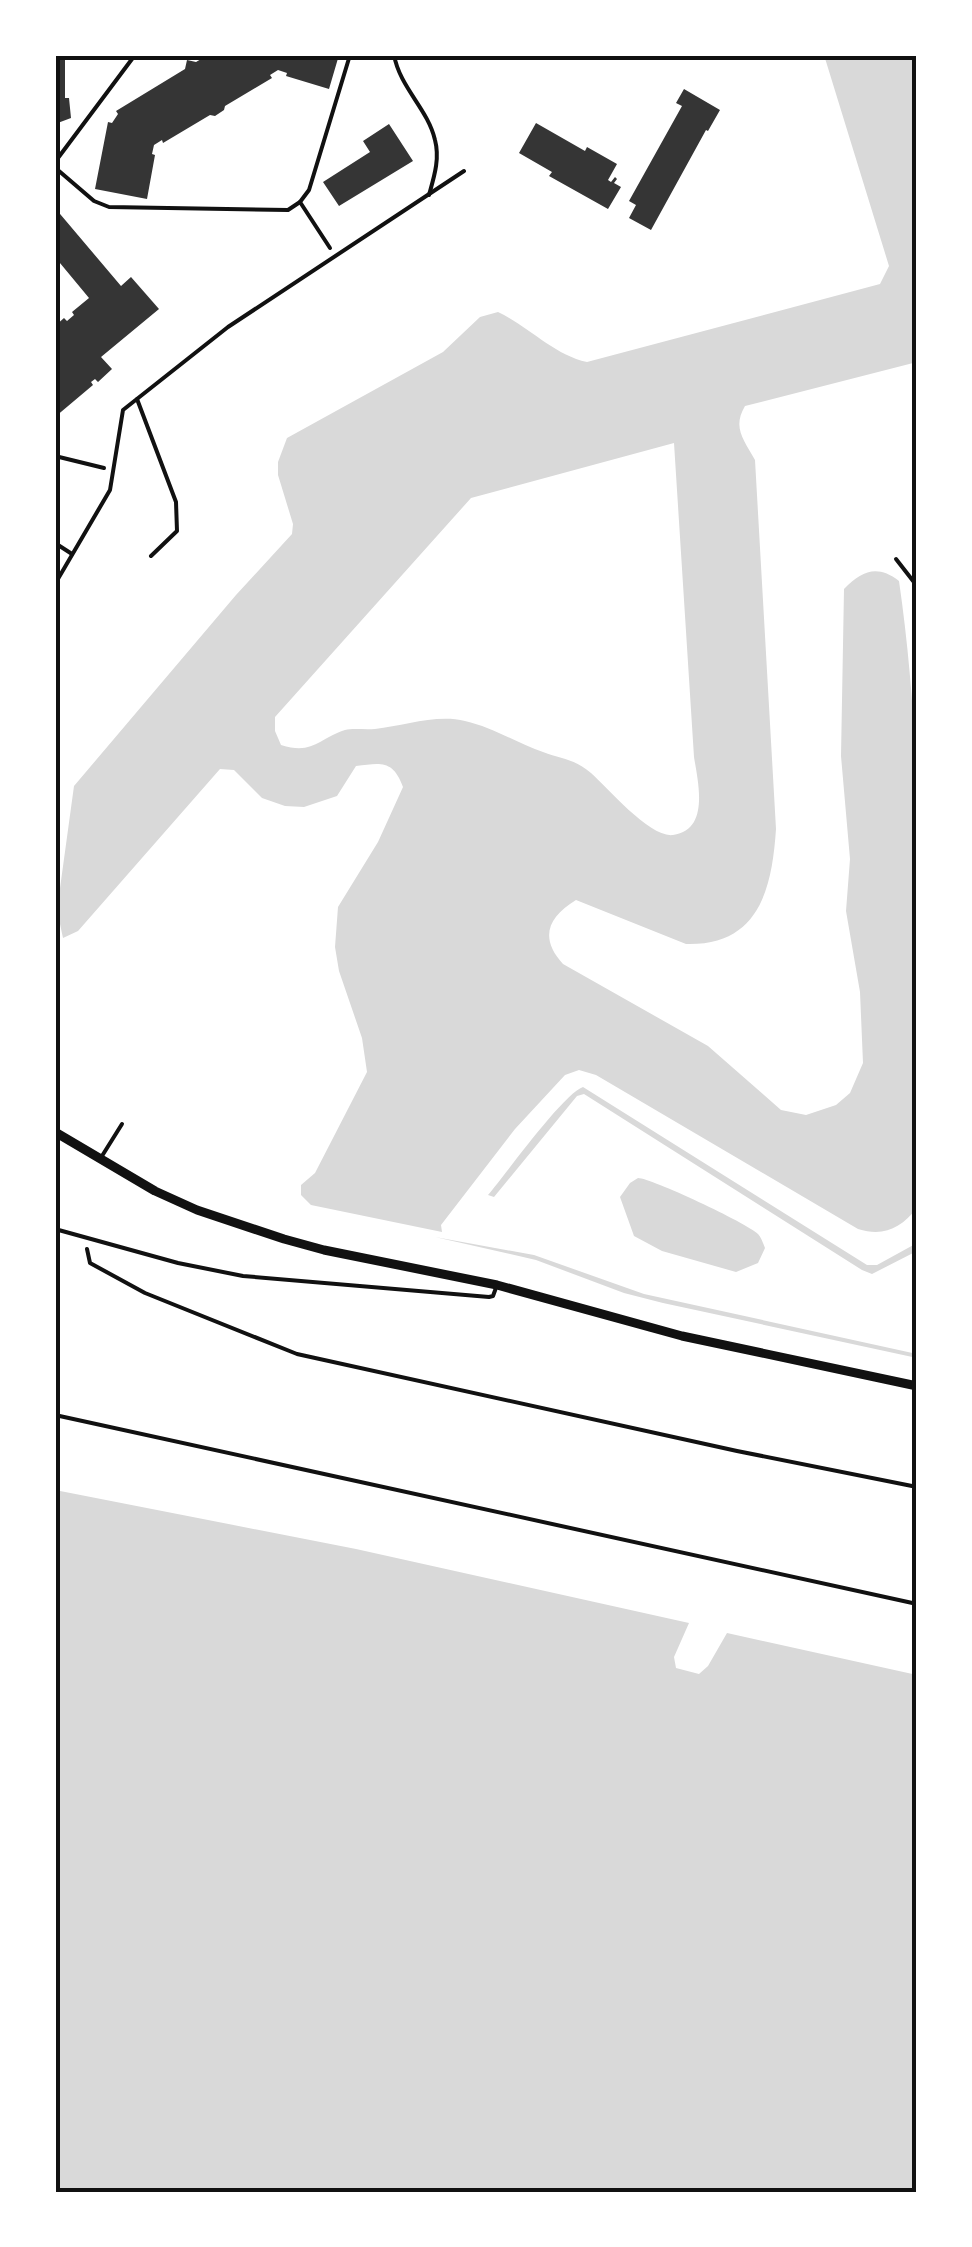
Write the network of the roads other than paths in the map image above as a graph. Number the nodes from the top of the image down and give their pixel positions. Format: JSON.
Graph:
{"nodes":[{"id":1,"x":135,"y":55,"type":"edge"},
{"id":2,"x":394,"y":55,"type":"edge"},
{"id":3,"x":55,"y":165,"type":"edge"},
{"id":4,"x":464,"y":171,"type":"dead end"},
{"id":5,"x":429,"y":195,"type":"junction"},
{"id":6,"x":137,"y":398,"type":"junction"},
{"id":7,"x":55,"y":543,"type":"edge"},
{"id":8,"x":73,"y":555,"type":"junction"},
{"id":9,"x":151,"y":556,"type":"dead end"},
{"id":10,"x":55,"y":581,"type":"edge"},
{"id":11,"x":122,"y":1124,"type":"dead end"},
{"id":12,"x":55,"y":1132,"type":"edge"},
{"id":13,"x":100,"y":1160,"type":"junction"},
{"id":14,"x":55,"y":1229,"type":"edge"},
{"id":15,"x":497,"y":1285,"type":"junction"},
{"id":16,"x":917,"y":1386,"type":"edge"},
{"id":17,"x":55,"y":1415,"type":"edge"},
{"id":18,"x":917,"y":1604,"type":"edge"}],
"edges":[{"from":1,"to":3,"type":"lane"},
{"from":2,"to":5,"type":"lane"},
{"from":4,"to":5,"type":"lane"},
{"from":5,"to":6,"type":"lane"},
{"from":6,"to":8,"type":"lane"},
{"from":6,"to":9,"type":"lane"},
{"from":7,"to":8,"type":"lane"},
{"from":8,"to":10,"type":"lane"},
{"from":11,"to":13,"type":"lane"},
{"from":12,"to":13,"type":"street"},
{"from":13,"to":15,"type":"street"},
{"from":14,"to":15,"type":"lane"},
{"from":15,"to":16,"type":"street"},
{"from":17,"to":18,"type":"lane"}]}
